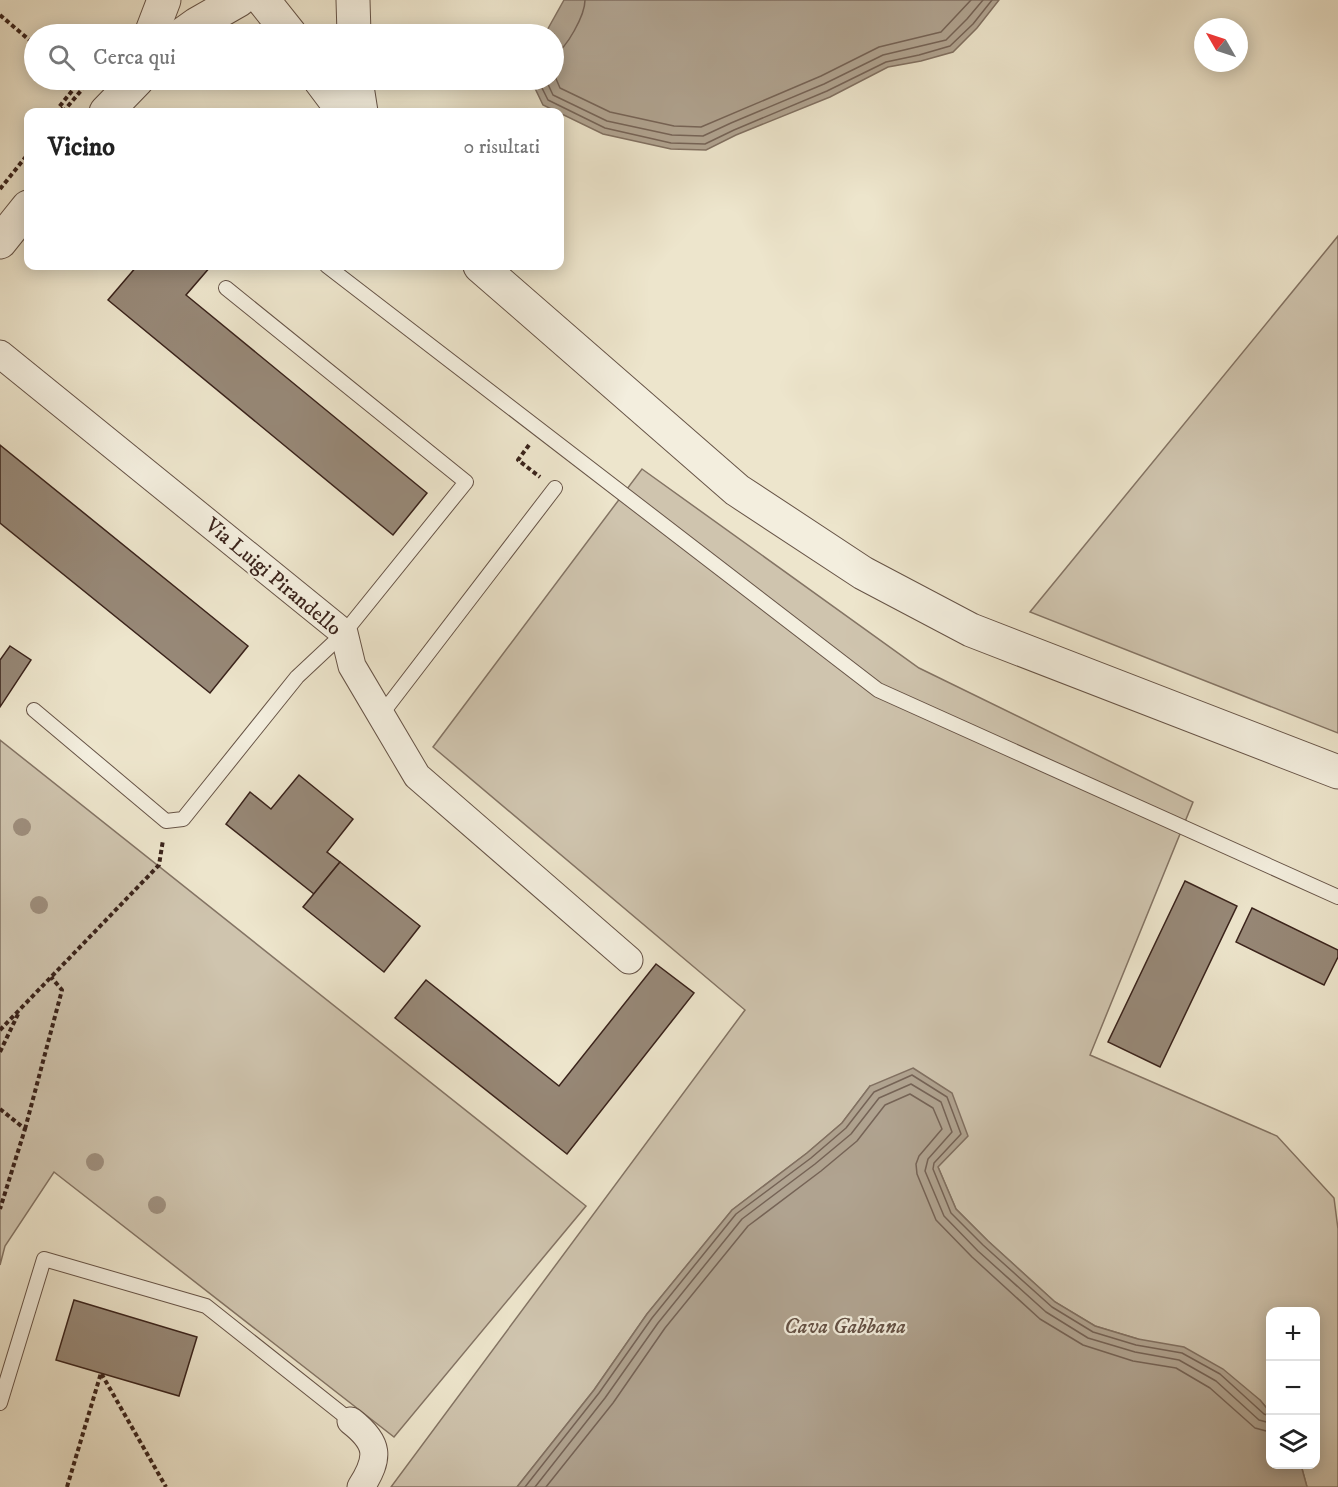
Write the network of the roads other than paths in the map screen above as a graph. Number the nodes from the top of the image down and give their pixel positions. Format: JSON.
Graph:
{"nodes":[{"id":1,"x":164,"y":0,"type":"edge"},
{"id":2,"x":239,"y":0,"type":"edge"},
{"id":3,"x":263,"y":0,"type":"edge"},
{"id":4,"x":353,"y":0,"type":"edge"},
{"id":5,"x":155,"y":24,"type":"edge"},
{"id":6,"x":197,"y":24,"type":"edge"},
{"id":7,"x":282,"y":24,"type":"edge"},
{"id":8,"x":354,"y":24,"type":"edge"},
{"id":9,"x":324,"y":90,"type":"edge"},
{"id":10,"x":358,"y":90,"type":"edge"},
{"id":11,"x":340,"y":108,"type":"edge"},
{"id":12,"x":360,"y":108,"type":"edge"},
{"id":13,"x":24,"y":212,"type":"edge"},
{"id":14,"x":0,"y":242,"type":"edge"},
{"id":15,"x":332,"y":270,"type":"edge"},
{"id":16,"x":485,"y":270,"type":"edge"},
{"id":17,"x":226,"y":288,"type":"dead end"},
{"id":18,"x":0,"y":354,"type":"edge"},
{"id":19,"x":555,"y":488,"type":"road end"},
{"id":20,"x":344,"y":633,"type":"junction"},
{"id":21,"x":34,"y":710,"type":"dead end"},
{"id":22,"x":381,"y":715,"type":"junction"},
{"id":23,"x":1338,"y":772,"type":"edge"},
{"id":24,"x":1338,"y":897,"type":"edge"},
{"id":25,"x":629,"y":960,"type":"dead end"},
{"id":26,"x":0,"y":1403,"type":"edge"},
{"id":27,"x":351,"y":1421,"type":"joint"},
{"id":28,"x":361,"y":1487,"type":"edge"}],
"edges":[{"from":1,"to":5,"type":"street"},
{"from":2,"to":6,"type":"street"},
{"from":3,"to":7,"type":"street"},
{"from":4,"to":8,"type":"street"},
{"from":9,"to":11,"type":"street"},
{"from":10,"to":12,"type":"street"},
{"from":13,"to":14,"type":"street"},
{"from":15,"to":24,"type":"lane"},
{"from":16,"to":23,"type":"street"},
{"from":17,"to":20,"type":"lane"},
{"from":18,"to":20,"type":"street","name":"Via Luigi Pirandello"},
{"from":19,"to":22,"type":"lane"},
{"from":20,"to":21,"type":"lane"},
{"from":20,"to":22,"type":"street","name":"Via Luigi Pirandello"},
{"from":22,"to":25,"type":"street","name":"Via Luigi Pirandello"},
{"from":26,"to":27,"type":"lane"},
{"from":27,"to":28,"type":"street"}]}
